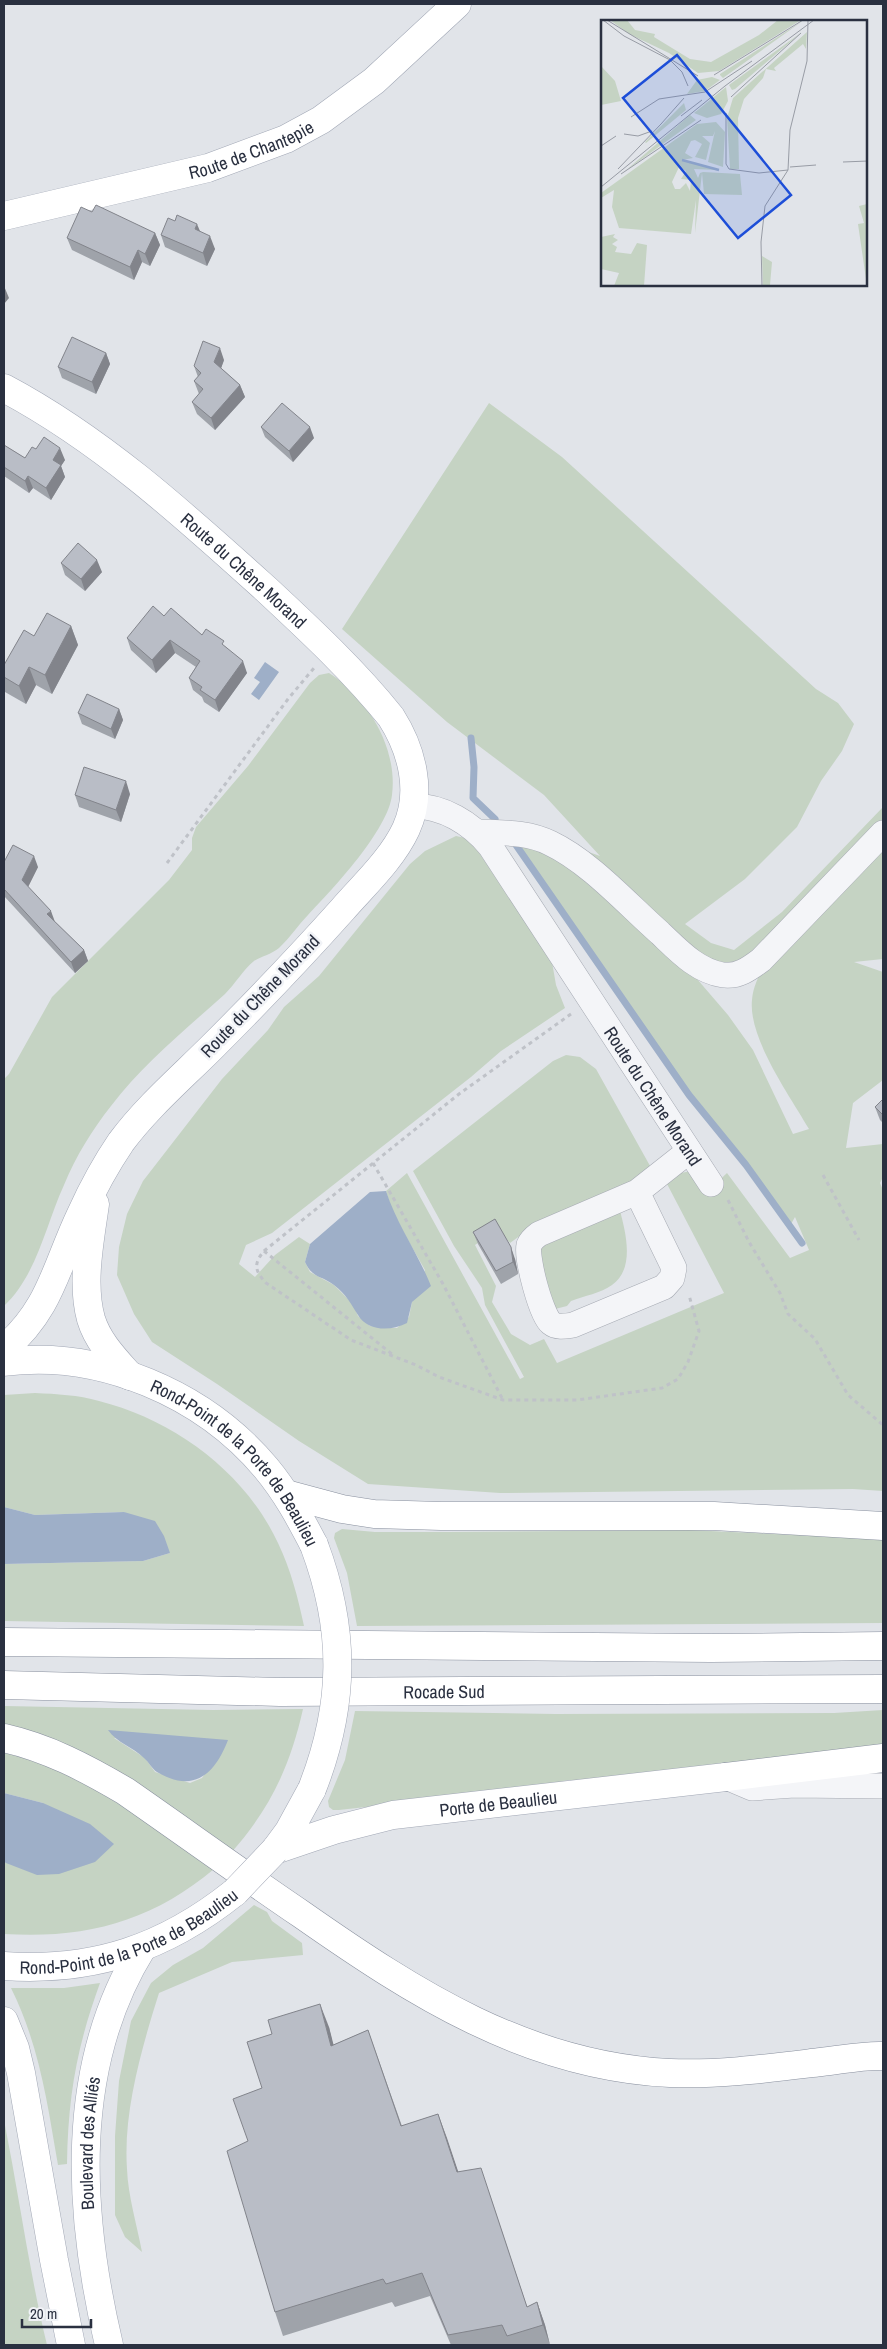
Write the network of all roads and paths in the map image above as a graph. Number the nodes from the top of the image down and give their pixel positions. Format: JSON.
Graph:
{"nodes":[{"id":1,"x":457,"y":4,"type":"edge"},
{"id":2,"x":4,"y":216,"type":"edge"},
{"id":3,"x":4,"y":388,"type":"edge"},
{"id":4,"x":330,"y":652,"type":"junction"},
{"id":5,"x":413,"y":806,"type":"junction"},
{"id":6,"x":479,"y":832,"type":"junction"},
{"id":7,"x":883,"y":833,"type":"edge"},
{"id":8,"x":167,"y":863,"type":"dead end"},
{"id":9,"x":568,"y":1016,"type":"dead end"},
{"id":10,"x":688,"y":1152,"type":"junction"},
{"id":11,"x":373,"y":1163,"type":"junction"},
{"id":12,"x":823,"y":1175,"type":"dead end"},
{"id":13,"x":99,"y":1181,"type":"junction"},
{"id":14,"x":711,"y":1184,"type":"joint"},
{"id":15,"x":636,"y":1192,"type":"junction"},
{"id":16,"x":859,"y":1240,"type":"dead end"},
{"id":17,"x":264,"y":1251,"type":"junction"},
{"id":18,"x":674,"y":1268,"type":"junction"},
{"id":19,"x":4,"y":1349,"type":"edge"},
{"id":20,"x":396,"y":1357,"type":"junction"},
{"id":21,"x":4,"y":1362,"type":"edge"},
{"id":22,"x":130,"y":1376,"type":"junction"},
{"id":23,"x":503,"y":1400,"type":"junction"},
{"id":24,"x":883,"y":1425,"type":"edge"},
{"id":25,"x":286,"y":1494,"type":"junction"},
{"id":26,"x":883,"y":1526,"type":"edge"},
{"id":27,"x":4,"y":1642,"type":"edge"},
{"id":28,"x":883,"y":1646,"type":"edge"},
{"id":29,"x":4,"y":1685,"type":"edge"},
{"id":30,"x":883,"y":1689,"type":"edge"},
{"id":31,"x":4,"y":1738,"type":"edge"},
{"id":32,"x":883,"y":1758,"type":"edge"},
{"id":33,"x":726,"y":1776,"type":"junction"},
{"id":34,"x":883,"y":1786,"type":"edge"},
{"id":35,"x":275,"y":1850,"type":"junction"},
{"id":36,"x":142,"y":1948,"type":"junction"},
{"id":37,"x":4,"y":1966,"type":"edge"},
{"id":38,"x":4,"y":2021,"type":"edge"},
{"id":39,"x":883,"y":2056,"type":"edge"},
{"id":40,"x":71,"y":2345,"type":"edge"},
{"id":41,"x":109,"y":2345,"type":"edge"}],
"edges":[{"from":1,"to":2,"type":"main road","name":"Route de Chantepie"},
{"from":3,"to":4,"type":"main road","name":"Route du Chêne Morand"},
{"from":4,"to":5,"type":"main road","name":"Route du Chêne Morand"},
{"from":4,"to":8,"type":"path"},
{"from":5,"to":6,"type":"street","name":"Route du Chêne Morand"},
{"from":5,"to":13,"type":"main road","name":"Route du Chêne Morand"},
{"from":6,"to":7,"type":"street"},
{"from":6,"to":10,"type":"street","name":"Route du Chêne Morand"},
{"from":9,"to":11,"type":"path"},
{"from":10,"to":14,"type":"street","name":"Route du Chêne Morand"},
{"from":10,"to":15,"type":"street"},
{"from":11,"to":17,"type":"path"},
{"from":11,"to":23,"type":"path"},
{"from":12,"to":16,"type":"path"},
{"from":13,"to":19,"type":"main road","name":"Route du Chêne Morand"},
{"from":13,"to":22,"type":"main road","name":"Route du Chêne Morand"},
{"from":14,"to":24,"type":"path"},
{"from":15,"to":18,"type":"street"},
{"from":15,"to":18,"type":"street"},
{"from":17,"to":20,"type":"path"},
{"from":17,"to":20,"type":"path"},
{"from":18,"to":23,"type":"path"},
{"from":20,"to":23,"type":"path"},
{"from":21,"to":22,"type":"main road","name":"Rond-Point de la Porte de Beaulieu"},
{"from":22,"to":25,"type":"main road","name":"Rond-Point de la Porte de Beaulieu"},
{"from":25,"to":26,"type":"main road"},
{"from":25,"to":35,"type":"main road","name":"Rond-Point de la Porte de Beaulieu","bridge":true},
{"from":27,"to":28,"type":"main road"},
{"from":29,"to":30,"type":"main road","name":"Rocade Sud"},
{"from":31,"to":39,"type":"main road"},
{"from":32,"to":33,"type":"main road","name":"Porte de Beaulieu"},
{"from":33,"to":34,"type":"street"},
{"from":33,"to":35,"type":"main road","name":"Porte de Beaulieu"},
{"from":35,"to":36,"type":"main road","name":"Rond-Point de la Porte de Beaulieu","bridge":true},
{"from":36,"to":37,"type":"main road","name":"Rond-Point de la Porte de Beaulieu"},
{"from":36,"to":41,"type":"main road","name":"Boulevard des Alliés"},
{"from":38,"to":40,"type":"main road"}]}
